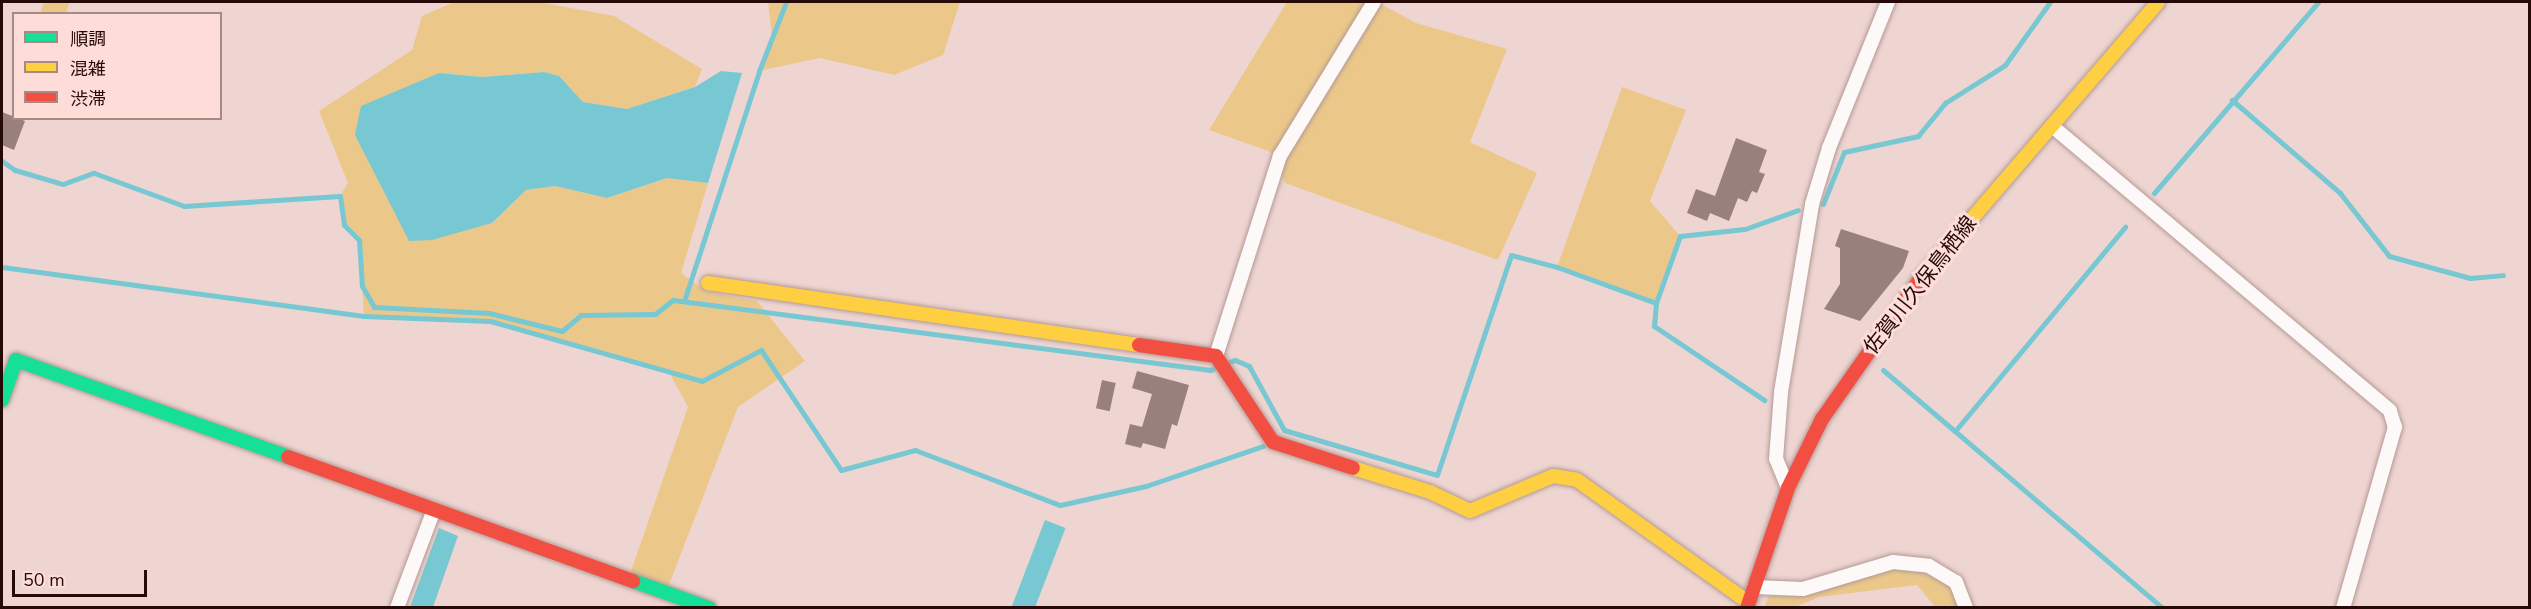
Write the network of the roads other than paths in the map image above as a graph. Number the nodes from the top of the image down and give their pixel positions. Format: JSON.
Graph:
{"nodes":[{"id":1,"x":1374,"y":2,"type":"edge"},
{"id":2,"x":1888,"y":2,"type":"edge"},
{"id":3,"x":2158,"y":2,"type":"edge"},
{"id":4,"x":2052,"y":126,"type":"junction"},
{"id":5,"x":708,"y":283,"type":"dead end"},
{"id":6,"x":1216,"y":356,"type":"junction"},
{"id":7,"x":2,"y":400,"type":"edge"},
{"id":8,"x":1788,"y":488,"type":"junction"},
{"id":9,"x":433,"y":512,"type":"junction"},
{"id":10,"x":1754,"y":586,"type":"junction"},
{"id":11,"x":1748,"y":605,"type":"edge"},
{"id":12,"x":397,"y":608,"type":"edge"},
{"id":13,"x":709,"y":608,"type":"edge"},
{"id":14,"x":1966,"y":608,"type":"edge"},
{"id":15,"x":2343,"y":608,"type":"edge"}],
"edges":[{"from":1,"to":6,"type":"street"},
{"from":2,"to":8,"type":"street"},
{"from":3,"to":4,"type":"street","name":"佐賀川久保鳥栖線"},
{"from":4,"to":8,"type":"street","name":"佐賀川久保鳥栖線"},
{"from":4,"to":15,"type":"street"},
{"from":5,"to":6,"type":"street"},
{"from":6,"to":11,"type":"street"},
{"from":7,"to":9,"type":"street"},
{"from":8,"to":10,"type":"street","name":"佐賀川久保鳥栖線"},
{"from":9,"to":12,"type":"street"},
{"from":9,"to":13,"type":"street"},
{"from":10,"to":11,"type":"street","name":"佐賀川久保鳥栖線"},
{"from":10,"to":14,"type":"street"}]}
